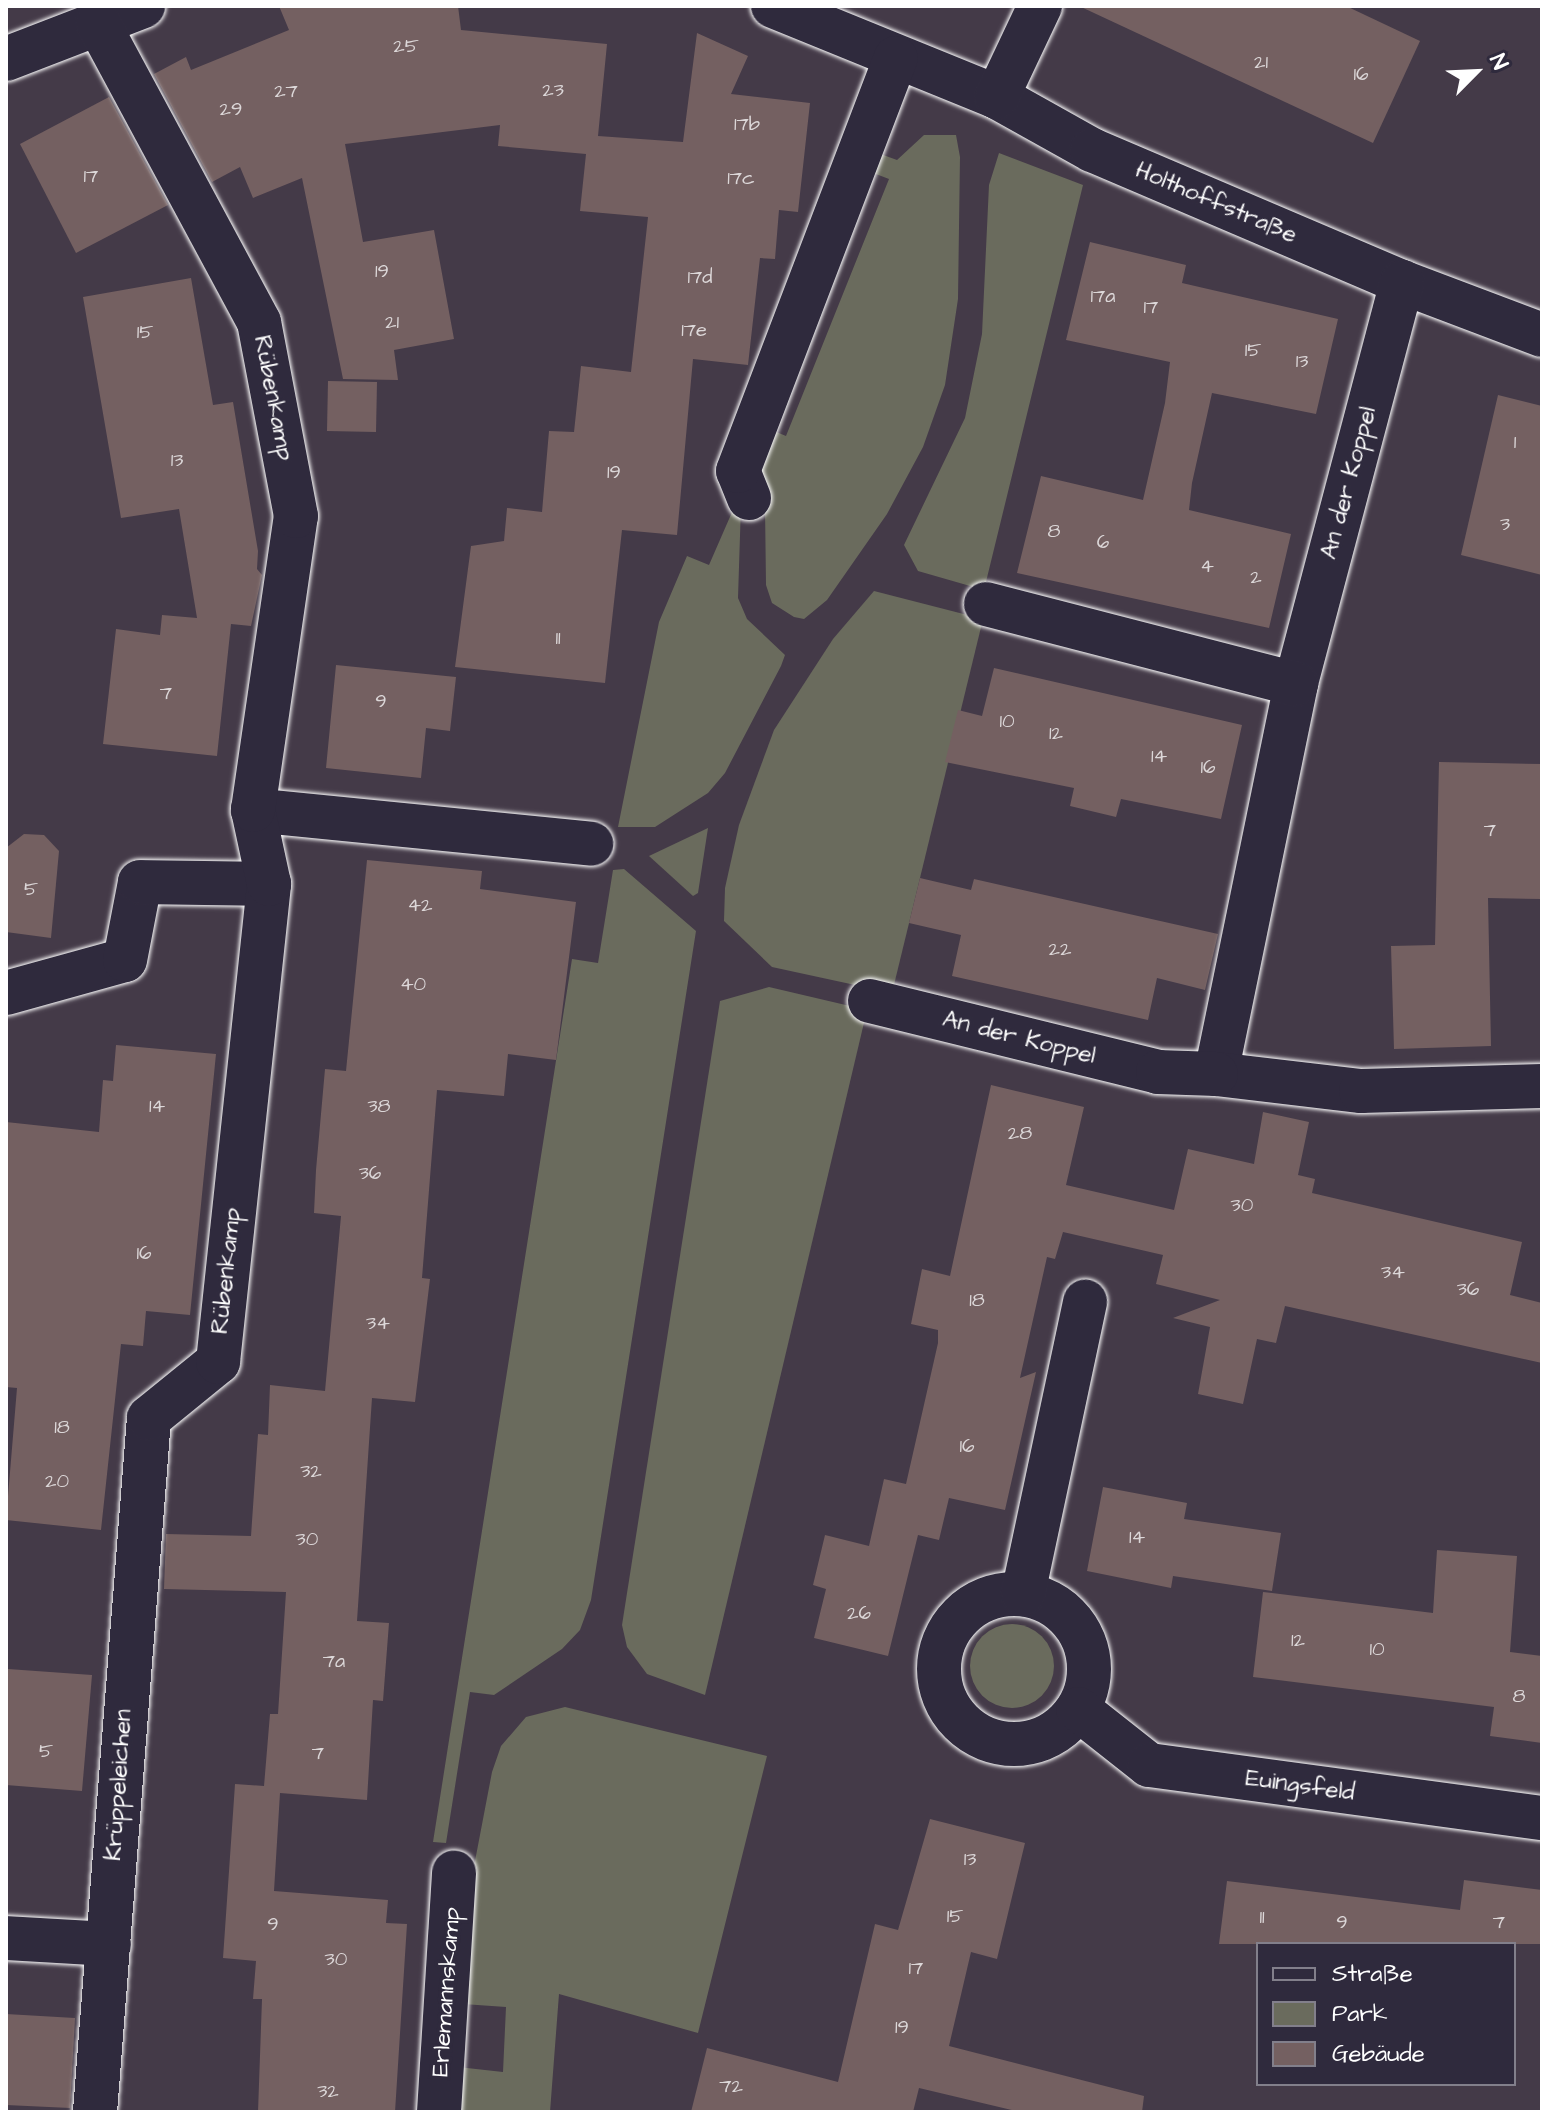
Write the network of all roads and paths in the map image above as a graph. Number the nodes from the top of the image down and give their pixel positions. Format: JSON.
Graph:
{"nodes":[{"id":1,"x":143,"y":6,"type":"edge"},
{"id":2,"x":773,"y":6,"type":"edge"},
{"id":3,"x":1040,"y":6,"type":"edge"},
{"id":4,"x":98,"y":23,"type":"junction"},
{"id":5,"x":896,"y":58,"type":"junction"},
{"id":6,"x":6,"y":59,"type":"edge"},
{"id":7,"x":997,"y":97,"type":"junction"},
{"id":8,"x":1402,"y":282,"type":"junction"},
{"id":9,"x":1542,"y":335,"type":"edge"},
{"id":10,"x":749,"y":498,"type":"dead end"},
{"id":11,"x":986,"y":604,"type":"dead end"},
{"id":12,"x":1296,"y":684,"type":"junction"},
{"id":13,"x":253,"y":810,"type":"junction"},
{"id":14,"x":591,"y":844,"type":"dead end"},
{"id":15,"x":269,"y":884,"type":"junction"},
{"id":16,"x":6,"y":993,"type":"edge"},
{"id":17,"x":870,"y":1001,"type":"dead end"},
{"id":18,"x":1216,"y":1074,"type":"junction"},
{"id":19,"x":1542,"y":1086,"type":"edge"},
{"id":20,"x":1085,"y":1302,"type":"dead end"},
{"id":21,"x":1023,"y":1594,"type":"junction"},
{"id":22,"x":131,"y":1626,"type":"joint"},
{"id":23,"x":1078,"y":1709,"type":"junction"},
{"id":24,"x":1542,"y":1818,"type":"edge"},
{"id":25,"x":454,"y":1872,"type":"dead end"},
{"id":26,"x":6,"y":1938,"type":"edge"},
{"id":27,"x":109,"y":1944,"type":"junction"},
{"id":28,"x":95,"y":2112,"type":"edge"},
{"id":29,"x":439,"y":2112,"type":"edge"}],
"edges":[{"from":1,"to":4,"type":"street"},
{"from":2,"to":5,"type":"street","name":"Holthoffstraße"},
{"from":3,"to":7,"type":"street"},
{"from":4,"to":6,"type":"street"},
{"from":4,"to":13,"type":"street","name":"Rübenkamp"},
{"from":5,"to":7,"type":"street","name":"Holthoffstraße"},
{"from":5,"to":10,"type":"street"},
{"from":7,"to":8,"type":"street","name":"Holthoffstraße"},
{"from":8,"to":9,"type":"street","name":"Holthoffstraße"},
{"from":8,"to":12,"type":"street","name":"An der Koppel"},
{"from":11,"to":12,"type":"street"},
{"from":12,"to":18,"type":"street","name":"An der Koppel"},
{"from":13,"to":14,"type":"street"},
{"from":13,"to":15,"type":"street","name":"Rübenkamp"},
{"from":15,"to":16,"type":"street"},
{"from":15,"to":22,"type":"street","name":"Rübenkamp"},
{"from":17,"to":18,"type":"street","name":"An der Koppel"},
{"from":18,"to":19,"type":"street","name":"An der Koppel"},
{"from":20,"to":21,"type":"street"},
{"from":21,"to":23,"type":"street"},
{"from":21,"to":23,"type":"street"},
{"from":22,"to":27,"type":"street","name":"Krüppeleichen"},
{"from":23,"to":24,"type":"street","name":"Euingsfeld"},
{"from":25,"to":29,"type":"street","name":"Erlemannskamp"},
{"from":26,"to":27,"type":"street"},
{"from":27,"to":28,"type":"street","name":"Krüppeleichen"}]}
